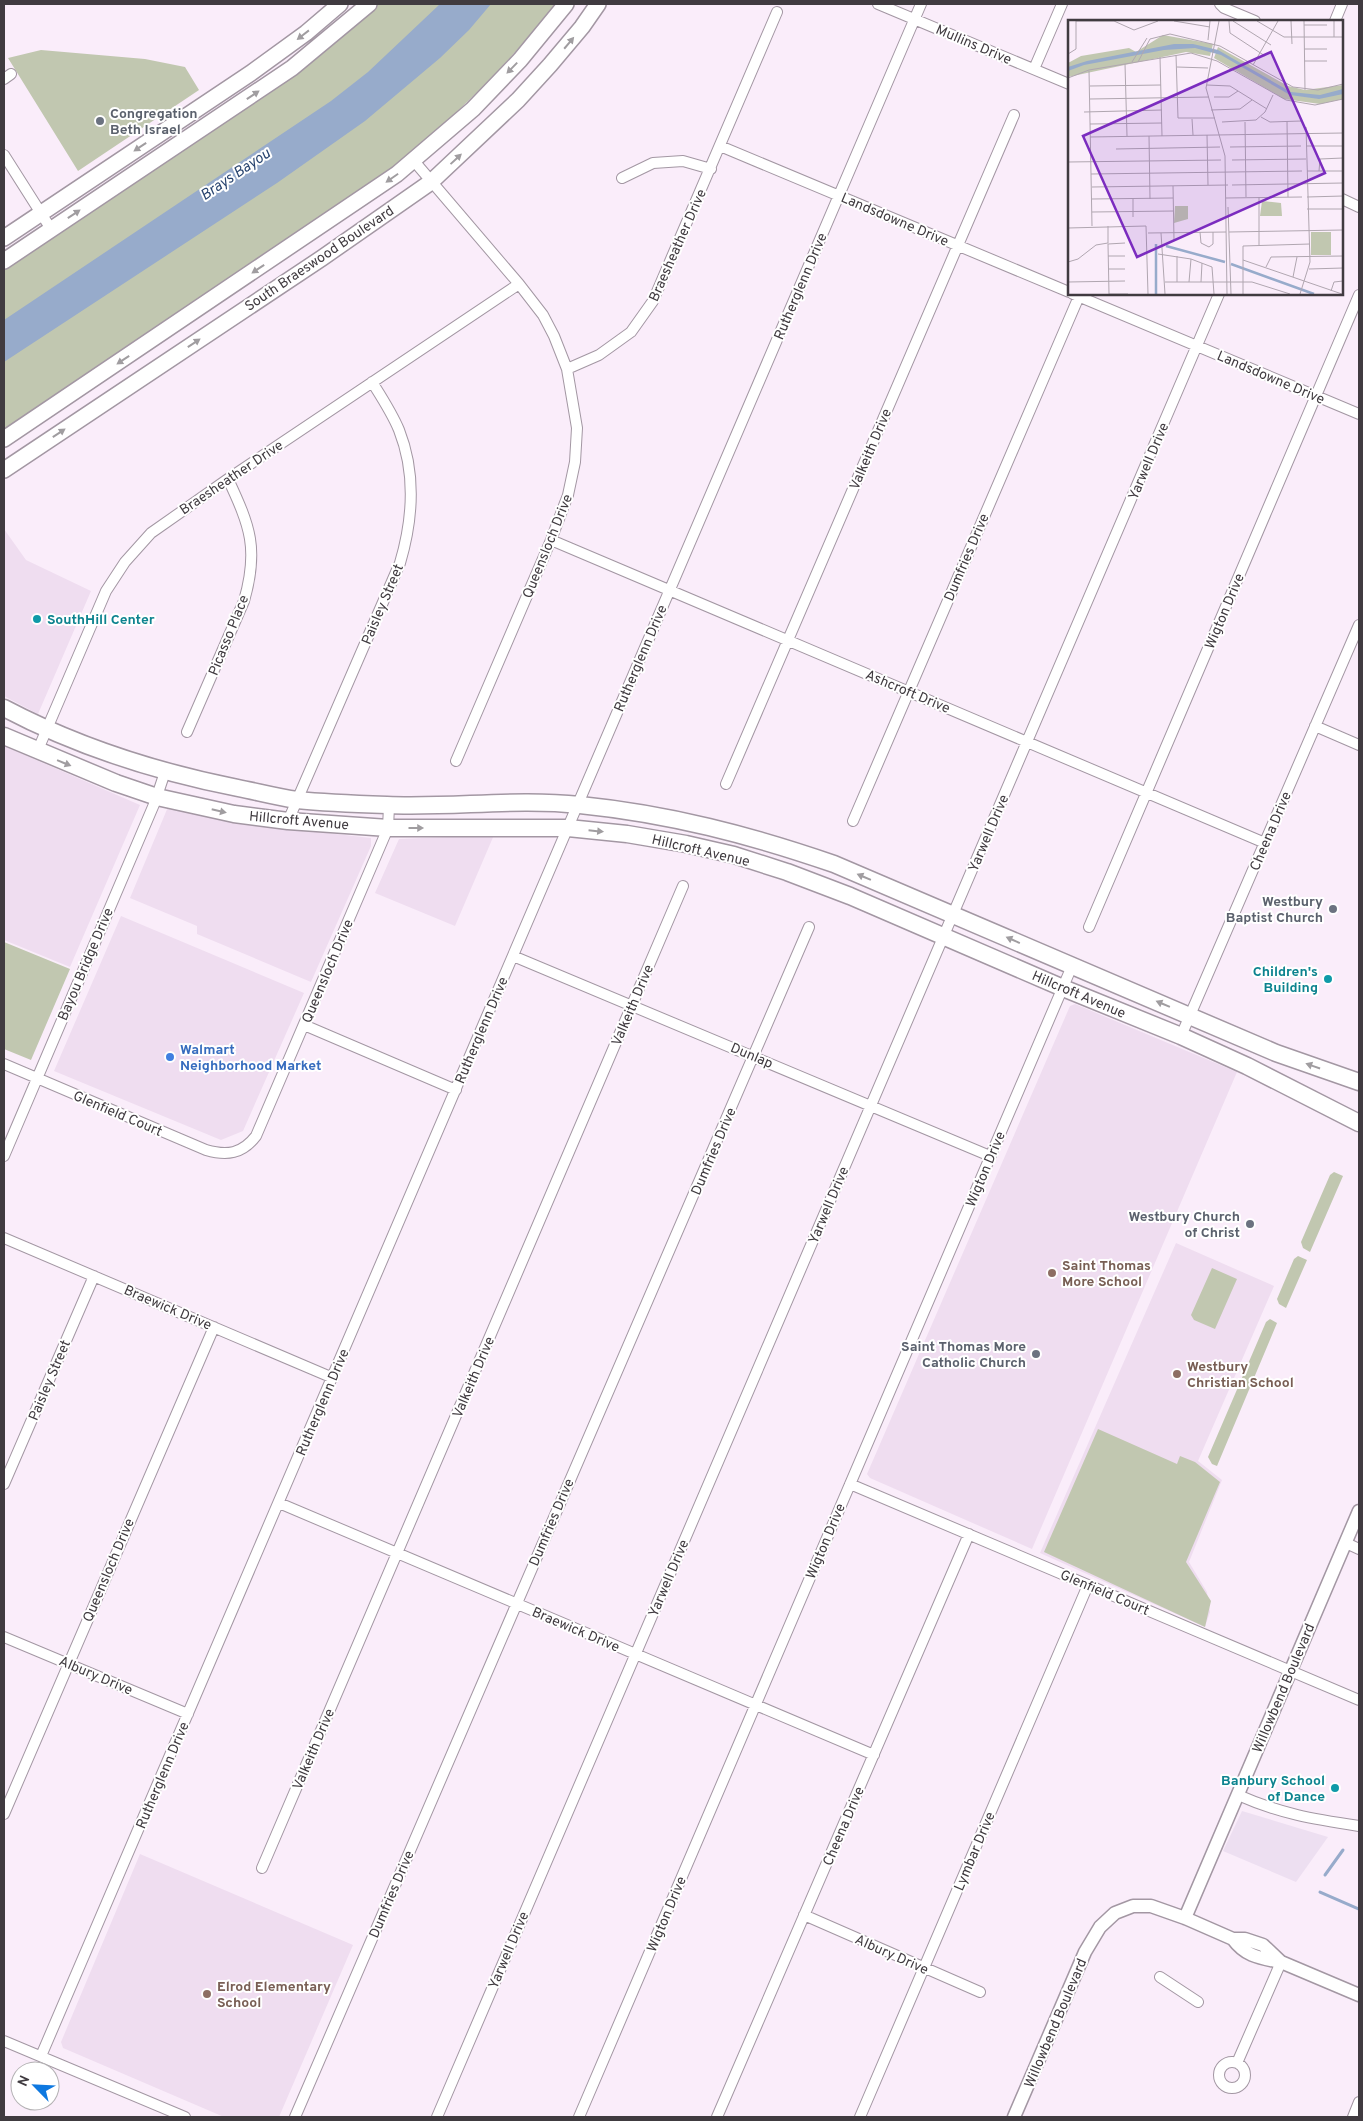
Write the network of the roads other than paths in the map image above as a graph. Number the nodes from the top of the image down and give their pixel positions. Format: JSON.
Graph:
{"nodes":[{"id":1,"x":340,"y":4,"type":"edge"},
{"id":2,"x":369,"y":4,"type":"edge"},
{"id":3,"x":566,"y":4,"type":"edge"},
{"id":4,"x":598,"y":4,"type":"edge"},
{"id":5,"x":878,"y":4,"type":"edge"},
{"id":6,"x":921,"y":4,"type":"edge"},
{"id":7,"x":1062,"y":4,"type":"edge"},
{"id":8,"x":1220,"y":4,"type":"edge"},
{"id":9,"x":1342,"y":4,"type":"edge"},
{"id":10,"x":777,"y":12,"type":"dead end"},
{"id":11,"x":915,"y":19,"type":"junction"},
{"id":12,"x":1253,"y":20,"type":"edge"},
{"id":13,"x":1335,"y":20,"type":"edge"},
{"id":14,"x":1034,"y":69,"type":"junction"},
{"id":15,"x":1068,"y":84,"type":"edge"},
{"id":16,"x":224,"y":91,"type":"junction"},
{"id":17,"x":235,"y":107,"type":"junction"},
{"id":18,"x":1014,"y":115,"type":"dead end"},
{"id":19,"x":720,"y":146,"type":"junction"},
{"id":20,"x":4,"y":155,"type":"edge"},
{"id":21,"x":414,"y":161,"type":"junction"},
{"id":22,"x":711,"y":169,"type":"junction"},
{"id":23,"x":622,"y":178,"type":"dead end"},
{"id":24,"x":431,"y":182,"type":"junction"},
{"id":25,"x":839,"y":196,"type":"junction"},
{"id":26,"x":1343,"y":199,"type":"edge"},
{"id":27,"x":1359,"y":207,"type":"edge"},
{"id":28,"x":41,"y":214,"type":"junction"},
{"id":29,"x":51,"y":229,"type":"junction"},
{"id":30,"x":4,"y":238,"type":"edge"},
{"id":31,"x":958,"y":246,"type":"junction"},
{"id":32,"x":4,"y":261,"type":"edge"},
{"id":33,"x":519,"y":284,"type":"junction"},
{"id":34,"x":1068,"y":291,"type":"edge"},
{"id":35,"x":1075,"y":295,"type":"edge"},
{"id":36,"x":1077,"y":295,"type":"edge"},
{"id":37,"x":1219,"y":295,"type":"edge"},
{"id":38,"x":1359,"y":295,"type":"edge"},
{"id":39,"x":215,"y":298,"type":"junction"},
{"id":40,"x":229,"y":320,"type":"junction"},
{"id":41,"x":1197,"y":346,"type":"junction"},
{"id":42,"x":567,"y":369,"type":"junction"},
{"id":43,"x":372,"y":382,"type":"junction"},
{"id":44,"x":1317,"y":396,"type":"junction"},
{"id":45,"x":1359,"y":414,"type":"edge"},
{"id":46,"x":18,"y":430,"type":"junction"},
{"id":47,"x":4,"y":439,"type":"edge"},
{"id":48,"x":32,"y":451,"type":"junction"},
{"id":49,"x":4,"y":470,"type":"edge"},
{"id":50,"x":228,"y":479,"type":"junction"},
{"id":51,"x":551,"y":540,"type":"junction"},
{"id":52,"x":669,"y":590,"type":"junction"},
{"id":53,"x":1359,"y":626,"type":"edge"},
{"id":54,"x":787,"y":640,"type":"junction"},
{"id":55,"x":908,"y":691,"type":"junction"},
{"id":56,"x":4,"y":708,"type":"edge"},
{"id":57,"x":1315,"y":726,"type":"junction"},
{"id":58,"x":46,"y":729,"type":"junction"},
{"id":59,"x":187,"y":732,"type":"dead end"},
{"id":60,"x":4,"y":736,"type":"edge"},
{"id":61,"x":1027,"y":742,"type":"junction"},
{"id":62,"x":1359,"y":745,"type":"edge"},
{"id":63,"x":37,"y":752,"type":"junction"},
{"id":64,"x":456,"y":761,"type":"dead end"},
{"id":65,"x":165,"y":772,"type":"junction"},
{"id":66,"x":726,"y":784,"type":"dead end"},
{"id":67,"x":1146,"y":792,"type":"junction"},
{"id":68,"x":157,"y":797,"type":"junction"},
{"id":69,"x":298,"y":800,"type":"junction"},
{"id":70,"x":578,"y":805,"type":"junction"},
{"id":71,"x":389,"y":806,"type":"junction"},
{"id":72,"x":853,"y":820,"type":"dead end"},
{"id":73,"x":288,"y":821,"type":"junction"},
{"id":74,"x":388,"y":828,"type":"junction"},
{"id":75,"x":568,"y":828,"type":"junction"},
{"id":76,"x":1265,"y":843,"type":"junction"},
{"id":77,"x":684,"y":886,"type":"dead end"},
{"id":78,"x":953,"y":914,"type":"junction"},
{"id":79,"x":809,"y":927,"type":"dead end"},
{"id":80,"x":1089,"y":927,"type":"dead end"},
{"id":81,"x":944,"y":936,"type":"junction"},
{"id":82,"x":513,"y":956,"type":"junction"},
{"id":83,"x":1072,"y":966,"type":"junction"},
{"id":84,"x":1063,"y":988,"type":"junction"},
{"id":85,"x":633,"y":1004,"type":"junction"},
{"id":86,"x":1190,"y":1015,"type":"junction"},
{"id":87,"x":304,"y":1025,"type":"junction"},
{"id":88,"x":1181,"y":1036,"type":"junction"},
{"id":89,"x":754,"y":1056,"type":"junction"},
{"id":90,"x":4,"y":1064,"type":"edge"},
{"id":91,"x":37,"y":1078,"type":"junction"},
{"id":92,"x":1359,"y":1082,"type":"edge"},
{"id":93,"x":456,"y":1090,"type":"junction"},
{"id":94,"x":870,"y":1106,"type":"junction"},
{"id":95,"x":1359,"y":1123,"type":"edge"},
{"id":96,"x":235,"y":1153,"type":"joint"},
{"id":97,"x":4,"y":1156,"type":"edge"},
{"id":98,"x":990,"y":1156,"type":"junction"},
{"id":99,"x":4,"y":1238,"type":"edge"},
{"id":100,"x":94,"y":1276,"type":"junction"},
{"id":101,"x":214,"y":1327,"type":"junction"},
{"id":102,"x":332,"y":1378,"type":"junction"},
{"id":103,"x":4,"y":1484,"type":"edge"},
{"id":104,"x":850,"y":1484,"type":"junction"},
{"id":105,"x":279,"y":1503,"type":"junction"},
{"id":106,"x":1359,"y":1511,"type":"edge"},
{"id":107,"x":969,"y":1534,"type":"junction"},
{"id":108,"x":1346,"y":1543,"type":"junction"},
{"id":109,"x":1359,"y":1549,"type":"edge"},
{"id":110,"x":397,"y":1553,"type":"junction"},
{"id":111,"x":1088,"y":1585,"type":"junction"},
{"id":112,"x":516,"y":1604,"type":"junction"},
{"id":113,"x":4,"y":1637,"type":"edge"},
{"id":114,"x":635,"y":1654,"type":"junction"},
{"id":115,"x":68,"y":1663,"type":"junction"},
{"id":116,"x":1291,"y":1671,"type":"junction"},
{"id":117,"x":1359,"y":1700,"type":"edge"},
{"id":118,"x":756,"y":1705,"type":"junction"},
{"id":119,"x":188,"y":1714,"type":"junction"},
{"id":120,"x":874,"y":1755,"type":"junction"},
{"id":121,"x":1238,"y":1795,"type":"junction"},
{"id":122,"x":4,"y":1814,"type":"edge"},
{"id":123,"x":1359,"y":1826,"type":"edge"},
{"id":124,"x":262,"y":1868,"type":"dead end"},
{"id":125,"x":804,"y":1915,"type":"junction"},
{"id":126,"x":1185,"y":1918,"type":"junction"},
{"id":127,"x":1281,"y":1962,"type":"junction"},
{"id":128,"x":924,"y":1968,"type":"junction"},
{"id":129,"x":1160,"y":1977,"type":"dead end"},
{"id":130,"x":980,"y":1992,"type":"dead end"},
{"id":131,"x":1359,"y":1995,"type":"edge"},
{"id":132,"x":1198,"y":2002,"type":"dead end"},
{"id":133,"x":4,"y":2041,"type":"edge"},
{"id":134,"x":41,"y":2056,"type":"junction"},
{"id":135,"x":1237,"y":2063,"type":"dead end"},
{"id":136,"x":1359,"y":2102,"type":"edge"},
{"id":137,"x":185,"y":2117,"type":"edge"},
{"id":138,"x":295,"y":2117,"type":"edge"},
{"id":139,"x":436,"y":2117,"type":"edge"},
{"id":140,"x":579,"y":2117,"type":"edge"},
{"id":141,"x":717,"y":2117,"type":"edge"},
{"id":142,"x":860,"y":2117,"type":"edge"},
{"id":143,"x":1014,"y":2117,"type":"edge"},
{"id":144,"x":1343,"y":2117,"type":"edge"},
{"id":145,"x":1353,"y":2117,"type":"edge"}],
"edges":[{"from":1,"to":16,"type":"main road","one_way":true},
{"from":17,"to":2,"type":"main road","one_way":true},
{"from":3,"to":21,"type":"main road","name":"South Braeswood Boulevard","one_way":true},
{"from":24,"to":4,"type":"main road","name":"South Braeswood Boulevard","one_way":true},
{"from":5,"to":11,"type":"street","name":"Mullins Drive"},
{"from":6,"to":11,"type":"street","name":"Rutherglenn Drive"},
{"from":7,"to":14,"type":"street"},
{"from":8,"to":12,"type":"street"},
{"from":9,"to":13,"type":"street"},
{"from":10,"to":19,"type":"street","name":"Braesheather Drive"},
{"from":11,"to":14,"type":"street","name":"Mullins Drive"},
{"from":11,"to":25,"type":"street","name":"Rutherglenn Drive"},
{"from":14,"to":15,"type":"street","name":"Mullins Drive"},
{"from":16,"to":17,"type":"main road"},
{"from":16,"to":28,"type":"main road","one_way":true},
{"from":29,"to":17,"type":"main road","one_way":true},
{"from":18,"to":31,"type":"street","name":"Valkeith Drive"},
{"from":19,"to":22,"type":"street","name":"Braesheather Drive"},
{"from":19,"to":25,"type":"street","name":"Landsdowne Drive"},
{"from":20,"to":28,"type":"street"},
{"from":21,"to":24,"type":"street","name":"Queensloch Drive"},
{"from":21,"to":39,"type":"main road","name":"South Braeswood Boulevard","one_way":true},
{"from":22,"to":23,"type":"street"},
{"from":22,"to":42,"type":"street","name":"Braesheather Drive"},
{"from":24,"to":33,"type":"street","name":"Queensloch Drive"},
{"from":24,"to":40,"type":"main road","name":"South Braeswood Boulevard"},
{"from":25,"to":31,"type":"street","name":"Landsdowne Drive"},
{"from":25,"to":52,"type":"street","name":"Rutherglenn Drive"},
{"from":26,"to":27,"type":"street"},
{"from":28,"to":29,"type":"street"},
{"from":28,"to":30,"type":"main road"},
{"from":29,"to":32,"type":"main road"},
{"from":31,"to":34,"type":"street","name":"Landsdowne Drive"},
{"from":31,"to":54,"type":"street","name":"Valkeith Drive"},
{"from":33,"to":42,"type":"street","name":"Queensloch Drive"},
{"from":33,"to":43,"type":"street","name":"Braesheather Drive"},
{"from":35,"to":55,"type":"street","name":"Dumfries Drive"},
{"from":36,"to":41,"type":"street","name":"Landsdowne Drive"},
{"from":37,"to":41,"type":"street","name":"Yarwell Drive"},
{"from":38,"to":44,"type":"street","name":"Wigton Drive"},
{"from":39,"to":40,"type":"main road"},
{"from":39,"to":46,"type":"main road","name":"South Braeswood Boulevard","one_way":true},
{"from":48,"to":40,"type":"main road","name":"South Braeswood Boulevard","one_way":true},
{"from":41,"to":44,"type":"street","name":"Landsdowne Drive"},
{"from":41,"to":61,"type":"street","name":"Yarwell Drive"},
{"from":42,"to":51,"type":"street","name":"Queensloch Drive"},
{"from":43,"to":50,"type":"street","name":"Braesheather Drive"},
{"from":43,"to":69,"type":"street","name":"Paisley Street"},
{"from":44,"to":45,"type":"street","name":"Landsdowne Drive"},
{"from":44,"to":67,"type":"street","name":"Wigton Drive"},
{"from":46,"to":47,"type":"main road","name":"South Braeswood Boulevard"},
{"from":46,"to":48,"type":"main road"},
{"from":48,"to":49,"type":"main road","name":"South Braeswood Boulevard"},
{"from":50,"to":58,"type":"street","name":"Braesheather Drive"},
{"from":50,"to":59,"type":"street","name":"Picasso Place"},
{"from":51,"to":52,"type":"street","name":"Ashcroft Drive"},
{"from":51,"to":64,"type":"street","name":"Queensloch Drive"},
{"from":52,"to":54,"type":"street","name":"Ashcroft Drive"},
{"from":52,"to":70,"type":"street","name":"Rutherglenn Drive"},
{"from":53,"to":57,"type":"street","name":"Cheena Drive"},
{"from":54,"to":55,"type":"street","name":"Ashcroft Drive"},
{"from":54,"to":66,"type":"street","name":"Valkeith Drive"},
{"from":55,"to":61,"type":"street","name":"Ashcroft Drive"},
{"from":55,"to":72,"type":"street","name":"Dumfries Drive"},
{"from":56,"to":58,"type":"main road","name":"Hillcroft Avenue"},
{"from":57,"to":62,"type":"street"},
{"from":57,"to":76,"type":"street","name":"Cheena Drive"},
{"from":58,"to":63,"type":"street","name":"Braesheather Drive"},
{"from":58,"to":65,"type":"main road","name":"Hillcroft Avenue"},
{"from":60,"to":63,"type":"main road","name":"Hillcroft Avenue"},
{"from":61,"to":67,"type":"street","name":"Ashcroft Drive"},
{"from":61,"to":78,"type":"street","name":"Yarwell Drive"},
{"from":63,"to":68,"type":"main road","name":"Hillcroft Avenue","one_way":true},
{"from":65,"to":68,"type":"street","name":"Bayou Bridge Drive"},
{"from":65,"to":69,"type":"main road","name":"Hillcroft Avenue"},
{"from":67,"to":76,"type":"street","name":"Ashcroft Drive"},
{"from":67,"to":80,"type":"street","name":"Wigton Drive"},
{"from":68,"to":73,"type":"main road","name":"Hillcroft Avenue","one_way":true},
{"from":68,"to":91,"type":"street","name":"Bayou Bridge Drive"},
{"from":69,"to":71,"type":"main road","name":"Hillcroft Avenue"},
{"from":69,"to":73,"type":"street","name":"Paisley Street"},
{"from":70,"to":71,"type":"main road","name":"Hillcroft Avenue"},
{"from":70,"to":75,"type":"street","name":"Rutherglenn Drive"},
{"from":78,"to":70,"type":"main road","name":"Hillcroft Avenue","one_way":true},
{"from":71,"to":74,"type":"street","name":"Queensloch Drive"},
{"from":73,"to":74,"type":"main road","name":"Hillcroft Avenue"},
{"from":74,"to":75,"type":"main road","name":"Hillcroft Avenue","one_way":true},
{"from":74,"to":87,"type":"street","name":"Queensloch Drive"},
{"from":75,"to":81,"type":"main road","name":"Hillcroft Avenue","one_way":true},
{"from":75,"to":82,"type":"street","name":"Rutherglenn Drive"},
{"from":76,"to":86,"type":"street","name":"Cheena Drive"},
{"from":77,"to":85,"type":"street","name":"Valkeith Drive"},
{"from":78,"to":81,"type":"street","name":"Yarwell Drive"},
{"from":83,"to":78,"type":"main road","name":"Hillcroft Avenue","one_way":true},
{"from":79,"to":89,"type":"street","name":"Dumfries Drive"},
{"from":81,"to":84,"type":"main road","name":"Hillcroft Avenue"},
{"from":81,"to":94,"type":"street","name":"Yarwell Drive"},
{"from":82,"to":85,"type":"street","name":"Dunlap"},
{"from":82,"to":93,"type":"street","name":"Rutherglenn Drive"},
{"from":83,"to":84,"type":"street","name":"Wigton Drive"},
{"from":86,"to":83,"type":"main road","name":"Hillcroft Avenue","one_way":true},
{"from":84,"to":88,"type":"main road","name":"Hillcroft Avenue"},
{"from":84,"to":98,"type":"street","name":"Wigton Drive"},
{"from":85,"to":89,"type":"street","name":"Dunlap"},
{"from":85,"to":110,"type":"street","name":"Valkeith Drive"},
{"from":86,"to":88,"type":"street","name":"Cheena Drive"},
{"from":92,"to":86,"type":"main road","name":"Hillcroft Avenue","one_way":true},
{"from":87,"to":93,"type":"street"},
{"from":87,"to":96,"type":"street","name":"Queensloch Drive"},
{"from":88,"to":95,"type":"main road","name":"Hillcroft Avenue"},
{"from":89,"to":94,"type":"street","name":"Dunlap"},
{"from":89,"to":112,"type":"street","name":"Dumfries Drive"},
{"from":90,"to":91,"type":"street","name":"Glenfield Court"},
{"from":91,"to":96,"type":"street","name":"Glenfield Court"},
{"from":91,"to":97,"type":"street","name":"Bayou Bridge Drive"},
{"from":93,"to":102,"type":"street","name":"Rutherglenn Drive"},
{"from":94,"to":98,"type":"street","name":"Dunlap"},
{"from":94,"to":114,"type":"street","name":"Yarwell Drive"},
{"from":98,"to":104,"type":"street","name":"Wigton Drive"},
{"from":99,"to":100,"type":"street","name":"Braewick Drive"},
{"from":100,"to":101,"type":"street","name":"Braewick Drive"},
{"from":100,"to":103,"type":"street","name":"Paisley Street"},
{"from":101,"to":102,"type":"street","name":"Braewick Drive"},
{"from":101,"to":115,"type":"street","name":"Queensloch Drive"},
{"from":102,"to":105,"type":"street","name":"Rutherglenn Drive"},
{"from":104,"to":107,"type":"street","name":"Glenfield Court"},
{"from":104,"to":118,"type":"street","name":"Wigton Drive"},
{"from":105,"to":110,"type":"street","name":"Braewick Drive"},
{"from":105,"to":119,"type":"street","name":"Rutherglenn Drive"},
{"from":106,"to":108,"type":"street","name":"Willowbend Boulevard"},
{"from":107,"to":111,"type":"street","name":"Glenfield Court"},
{"from":107,"to":120,"type":"street","name":"Cheena Drive"},
{"from":108,"to":109,"type":"street"},
{"from":108,"to":116,"type":"street","name":"Willowbend Boulevard"},
{"from":110,"to":112,"type":"street","name":"Braewick Drive"},
{"from":110,"to":124,"type":"street","name":"Valkeith Drive"},
{"from":111,"to":116,"type":"street","name":"Glenfield Court"},
{"from":111,"to":128,"type":"street","name":"Lymbar Drive"},
{"from":112,"to":114,"type":"street","name":"Braewick Drive"},
{"from":112,"to":138,"type":"street","name":"Dumfries Drive"},
{"from":113,"to":115,"type":"street","name":"Albury Drive"},
{"from":114,"to":118,"type":"street","name":"Braewick Drive"},
{"from":114,"to":139,"type":"street","name":"Yarwell Drive"},
{"from":115,"to":119,"type":"street","name":"Albury Drive"},
{"from":115,"to":122,"type":"street","name":"Queensloch Drive"},
{"from":116,"to":117,"type":"street","name":"Glenfield Court"},
{"from":116,"to":121,"type":"street","name":"Willowbend Boulevard"},
{"from":118,"to":120,"type":"street","name":"Braewick Drive"},
{"from":118,"to":140,"type":"street","name":"Wigton Drive"},
{"from":119,"to":134,"type":"street","name":"Rutherglenn Drive"},
{"from":120,"to":125,"type":"street","name":"Cheena Drive"},
{"from":121,"to":123,"type":"street"},
{"from":121,"to":126,"type":"street","name":"Willowbend Boulevard"},
{"from":125,"to":128,"type":"street","name":"Albury Drive"},
{"from":125,"to":141,"type":"street","name":"Cheena Drive"},
{"from":126,"to":127,"type":"street"},
{"from":126,"to":143,"type":"street","name":"Willowbend Boulevard"},
{"from":127,"to":131,"type":"street"},
{"from":127,"to":135,"type":"street"},
{"from":128,"to":130,"type":"street","name":"Albury Drive"},
{"from":128,"to":142,"type":"street","name":"Lymbar Drive"},
{"from":129,"to":132,"type":"street"},
{"from":133,"to":134,"type":"street"},
{"from":134,"to":137,"type":"street"},
{"from":136,"to":145,"type":"street"},
{"from":144,"to":145,"type":"street"}]}
